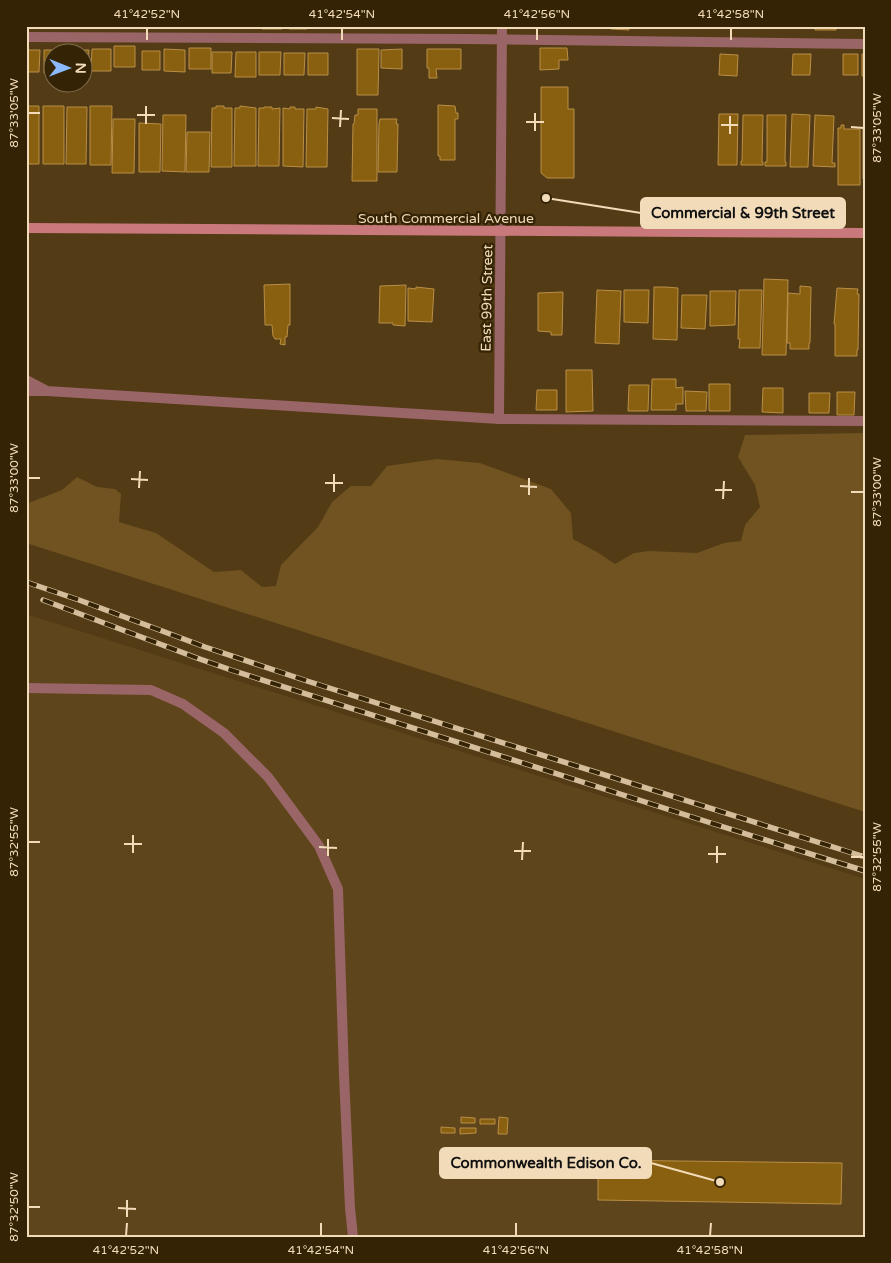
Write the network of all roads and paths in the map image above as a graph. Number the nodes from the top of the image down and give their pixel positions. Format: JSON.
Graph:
{"nodes":[{"id":1,"x":502,"y":26,"type":"edge"},
{"id":2,"x":26,"y":37,"type":"edge"},
{"id":3,"x":502,"y":39,"type":"junction"},
{"id":4,"x":865,"y":44,"type":"edge"},
{"id":5,"x":26,"y":228,"type":"edge"},
{"id":6,"x":501,"y":232,"type":"junction"},
{"id":7,"x":865,"y":233,"type":"edge"},
{"id":8,"x":26,"y":380,"type":"edge"},
{"id":9,"x":26,"y":391,"type":"edge"},
{"id":10,"x":47,"y":391,"type":"junction"},
{"id":11,"x":499,"y":419,"type":"junction"},
{"id":12,"x":865,"y":421,"type":"edge"},
{"id":13,"x":26,"y":688,"type":"edge"},
{"id":14,"x":353,"y":1237,"type":"edge"}],
"edges":[{"from":1,"to":3,"type":"street","name":"East 99th Street"},
{"from":2,"to":3,"type":"street"},
{"from":3,"to":4,"type":"street"},
{"from":3,"to":6,"type":"street","name":"East 99th Street"},
{"from":5,"to":6,"type":"main road","name":"South Commercial Avenue"},
{"from":6,"to":7,"type":"main road","name":"South Commercial Avenue"},
{"from":6,"to":11,"type":"street","name":"East 99th Street"},
{"from":8,"to":10,"type":"street"},
{"from":9,"to":10,"type":"street"},
{"from":10,"to":11,"type":"street"},
{"from":11,"to":12,"type":"street"},
{"from":13,"to":14,"type":"street"}]}
